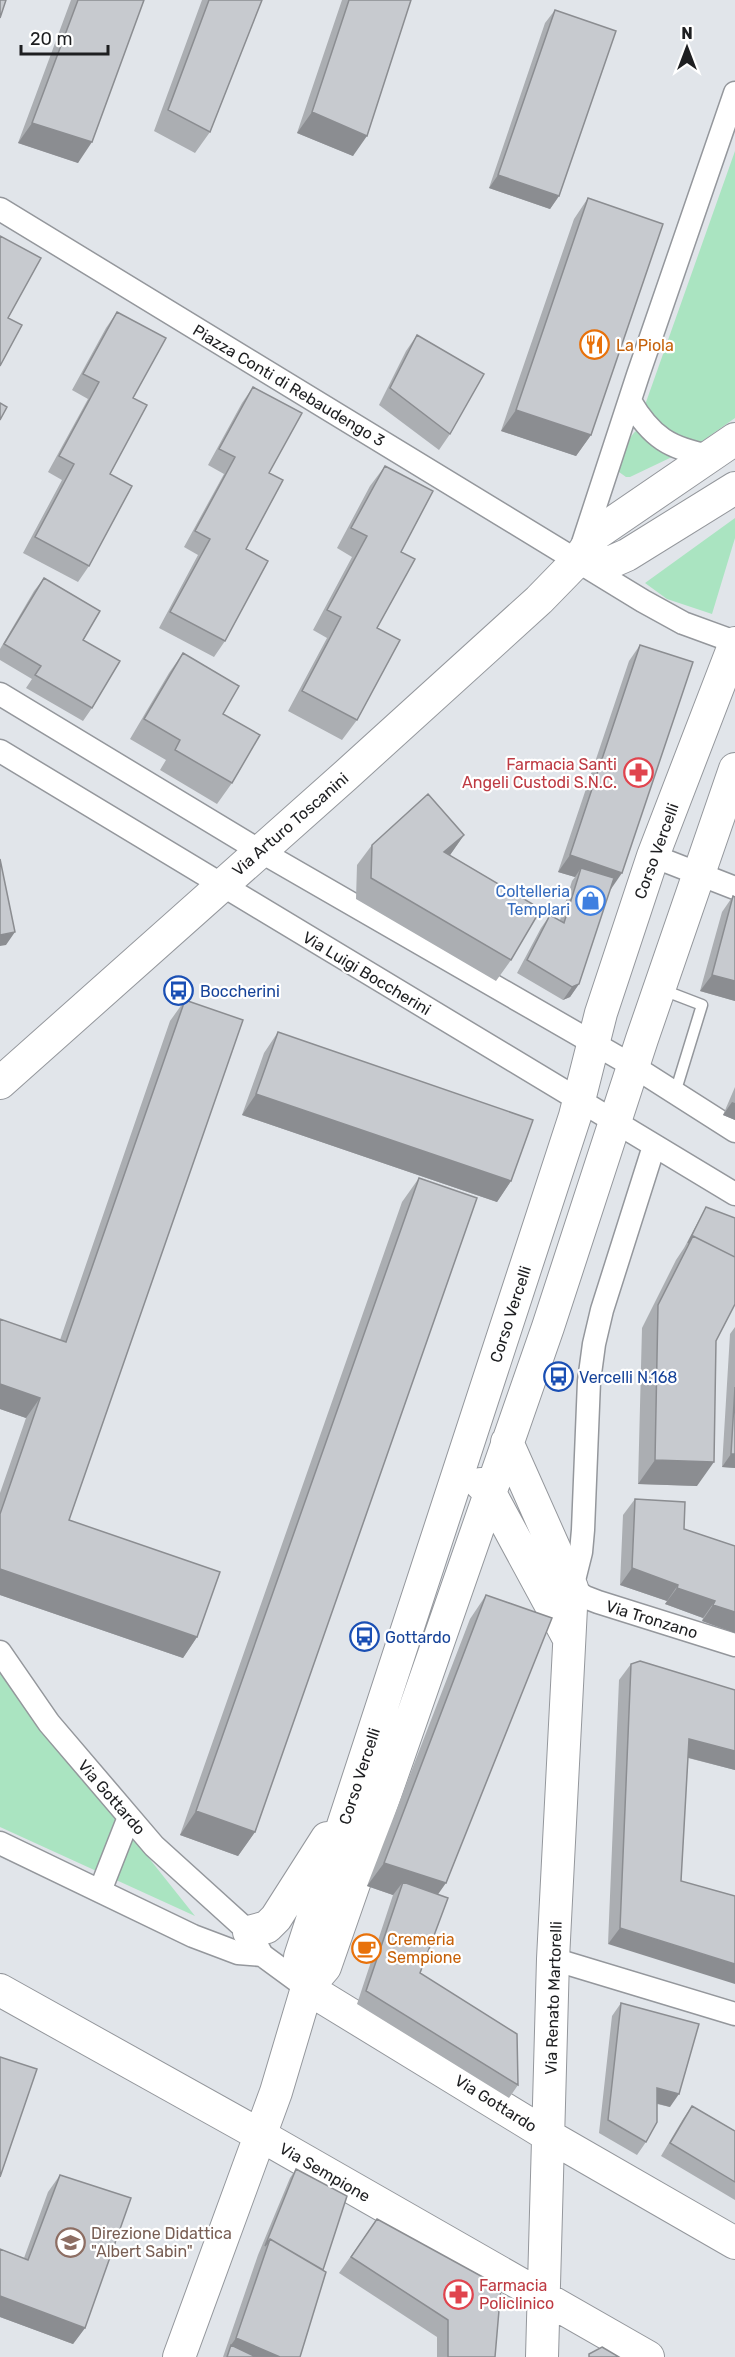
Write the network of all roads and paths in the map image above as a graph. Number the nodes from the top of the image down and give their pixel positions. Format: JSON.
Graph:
{"nodes":[{"id":1,"x":735,"y":93,"type":"edge"},
{"id":2,"x":0,"y":209,"type":"edge"},
{"id":3,"x":630,"y":401,"type":"junction"},
{"id":4,"x":723,"y":448,"type":"edge"},
{"id":5,"x":735,"y":488,"type":"edge"},
{"id":6,"x":577,"y":561,"type":"junction"},
{"id":7,"x":735,"y":643,"type":"edge"},
{"id":8,"x":0,"y":694,"type":"edge"},
{"id":9,"x":0,"y":750,"type":"edge"},
{"id":10,"x":735,"y":769,"type":"edge"},
{"id":11,"x":260,"y":851,"type":"junction"},
{"id":12,"x":653,"y":856,"type":"junction"},
{"id":13,"x":699,"y":874,"type":"junction"},
{"id":14,"x":221,"y":885,"type":"junction"},
{"id":15,"x":735,"y":888,"type":"edge"},
{"id":16,"x":659,"y":988,"type":"junction"},
{"id":17,"x":592,"y":1042,"type":"junction"},
{"id":18,"x":633,"y":1066,"type":"junction"},
{"id":19,"x":0,"y":1083,"type":"edge"},
{"id":20,"x":675,"y":1094,"type":"junction"},
{"id":21,"x":579,"y":1101,"type":"junction"},
{"id":22,"x":614,"y":1122,"type":"junction"},
{"id":23,"x":735,"y":1131,"type":"edge"},
{"id":24,"x":654,"y":1146,"type":"junction"},
{"id":25,"x":735,"y":1194,"type":"edge"},
{"id":26,"x":507,"y":1442,"type":"junction"},
{"id":27,"x":460,"y":1465,"type":"junction"},
{"id":28,"x":490,"y":1493,"type":"junction"},
{"id":29,"x":572,"y":1588,"type":"junction"},
{"id":30,"x":569,"y":1639,"type":"junction"},
{"id":31,"x":735,"y":1645,"type":"edge"},
{"id":32,"x":0,"y":1652,"type":"edge"},
{"id":33,"x":129,"y":1817,"type":"junction"},
{"id":34,"x":344,"y":1820,"type":"junction"},
{"id":35,"x":0,"y":1843,"type":"edge"},
{"id":36,"x":100,"y":1891,"type":"junction"},
{"id":37,"x":255,"y":1943,"type":"junction"},
{"id":38,"x":553,"y":1959,"type":"junction"},
{"id":39,"x":307,"y":1988,"type":"junction"},
{"id":40,"x":0,"y":1990,"type":"edge"},
{"id":41,"x":735,"y":2014,"type":"edge"},
{"id":42,"x":260,"y":2134,"type":"junction"},
{"id":43,"x":549,"y":2136,"type":"junction"},
{"id":44,"x":735,"y":2243,"type":"edge"},
{"id":45,"x":544,"y":2297,"type":"junction"},
{"id":46,"x":179,"y":2357,"type":"edge"},
{"id":47,"x":542,"y":2357,"type":"edge"},
{"id":48,"x":648,"y":2357,"type":"edge"}],
"edges":[{"from":1,"to":3,"type":"street"},
{"from":2,"to":6,"type":"street","name":"Piazza Conti di Rebaudengo 3"},
{"from":3,"to":4,"type":"street"},
{"from":3,"to":6,"type":"street"},
{"from":4,"to":6,"type":"street","name":"Via Arturo Toscanini"},
{"from":5,"to":6,"type":"street"},
{"from":6,"to":7,"type":"street","name":"Piazza Conti di Rebaudengo 3"},
{"from":6,"to":11,"type":"street","name":"Via Arturo Toscanini"},
{"from":7,"to":12,"type":"street","name":"Corso Vercelli"},
{"from":8,"to":11,"type":"street"},
{"from":9,"to":14,"type":"street","name":"Via Luigi Boccherini"},
{"from":10,"to":13,"type":"street","name":"Corso Vercelli"},
{"from":11,"to":14,"type":"street","name":"Via Arturo Toscanini"},
{"from":11,"to":17,"type":"street"},
{"from":12,"to":13,"type":"street"},
{"from":12,"to":17,"type":"street","name":"Corso Vercelli"},
{"from":13,"to":15,"type":"street"},
{"from":13,"to":16,"type":"street","name":"Corso Vercelli"},
{"from":14,"to":19,"type":"street","name":"Via Arturo Toscanini"},
{"from":14,"to":21,"type":"street","name":"Via Luigi Boccherini"},
{"from":16,"to":18,"type":"street","name":"Corso Vercelli"},
{"from":16,"to":20,"type":"lane"},
{"from":17,"to":18,"type":"street"},
{"from":17,"to":21,"type":"street","name":"Corso Vercelli"},
{"from":18,"to":20,"type":"street"},
{"from":18,"to":22,"type":"street","name":"Corso Vercelli"},
{"from":20,"to":23,"type":"street"},
{"from":21,"to":22,"type":"street","name":"Via Luigi Boccherini"},
{"from":21,"to":27,"type":"street","name":"Corso Vercelli"},
{"from":22,"to":24,"type":"street","name":"Via Luigi Boccherini"},
{"from":22,"to":26,"type":"street","name":"Corso Vercelli"},
{"from":24,"to":25,"type":"street","name":"Via Luigi Boccherini"},
{"from":24,"to":29,"type":"street","name":"Via Renato Martorelli"},
{"from":26,"to":28,"type":"street","name":"Corso Vercelli"},
{"from":26,"to":29,"type":"street","name":"Via Renato Martorelli"},
{"from":27,"to":28,"type":"street"},
{"from":27,"to":34,"type":"street","name":"Corso Vercelli"},
{"from":28,"to":30,"type":"street"},
{"from":28,"to":39,"type":"street","name":"Corso Vercelli"},
{"from":29,"to":30,"type":"street","name":"Via Renato Martorelli"},
{"from":29,"to":31,"type":"street","name":"Via Tronzano"},
{"from":30,"to":38,"type":"street","name":"Via Renato Martorelli"},
{"from":32,"to":33,"type":"street","name":"Via Gottardo"},
{"from":33,"to":36,"type":"street"},
{"from":33,"to":37,"type":"street","name":"Via Gottardo"},
{"from":34,"to":37,"type":"street"},
{"from":34,"to":39,"type":"street","name":"Corso Vercelli"},
{"from":35,"to":36,"type":"street","name":"Via Gottardo"},
{"from":36,"to":37,"type":"street","name":"Via Gottardo"},
{"from":37,"to":39,"type":"street","name":"Via Gottardo"},
{"from":38,"to":41,"type":"street"},
{"from":38,"to":43,"type":"street","name":"Via Renato Martorelli"},
{"from":39,"to":42,"type":"street","name":"Corso Vercelli"},
{"from":39,"to":43,"type":"street","name":"Via Gottardo"},
{"from":40,"to":42,"type":"street","name":"Via Sempione"},
{"from":42,"to":45,"type":"street","name":"Via Sempione"},
{"from":42,"to":46,"type":"street","name":"Corso Vercelli"},
{"from":43,"to":44,"type":"street","name":"Via Gottardo"},
{"from":43,"to":45,"type":"street","name":"Via Renato Martorelli"},
{"from":45,"to":47,"type":"street","name":"Via Renato Martorelli"},
{"from":45,"to":48,"type":"street","name":"Via Sempione"}]}
